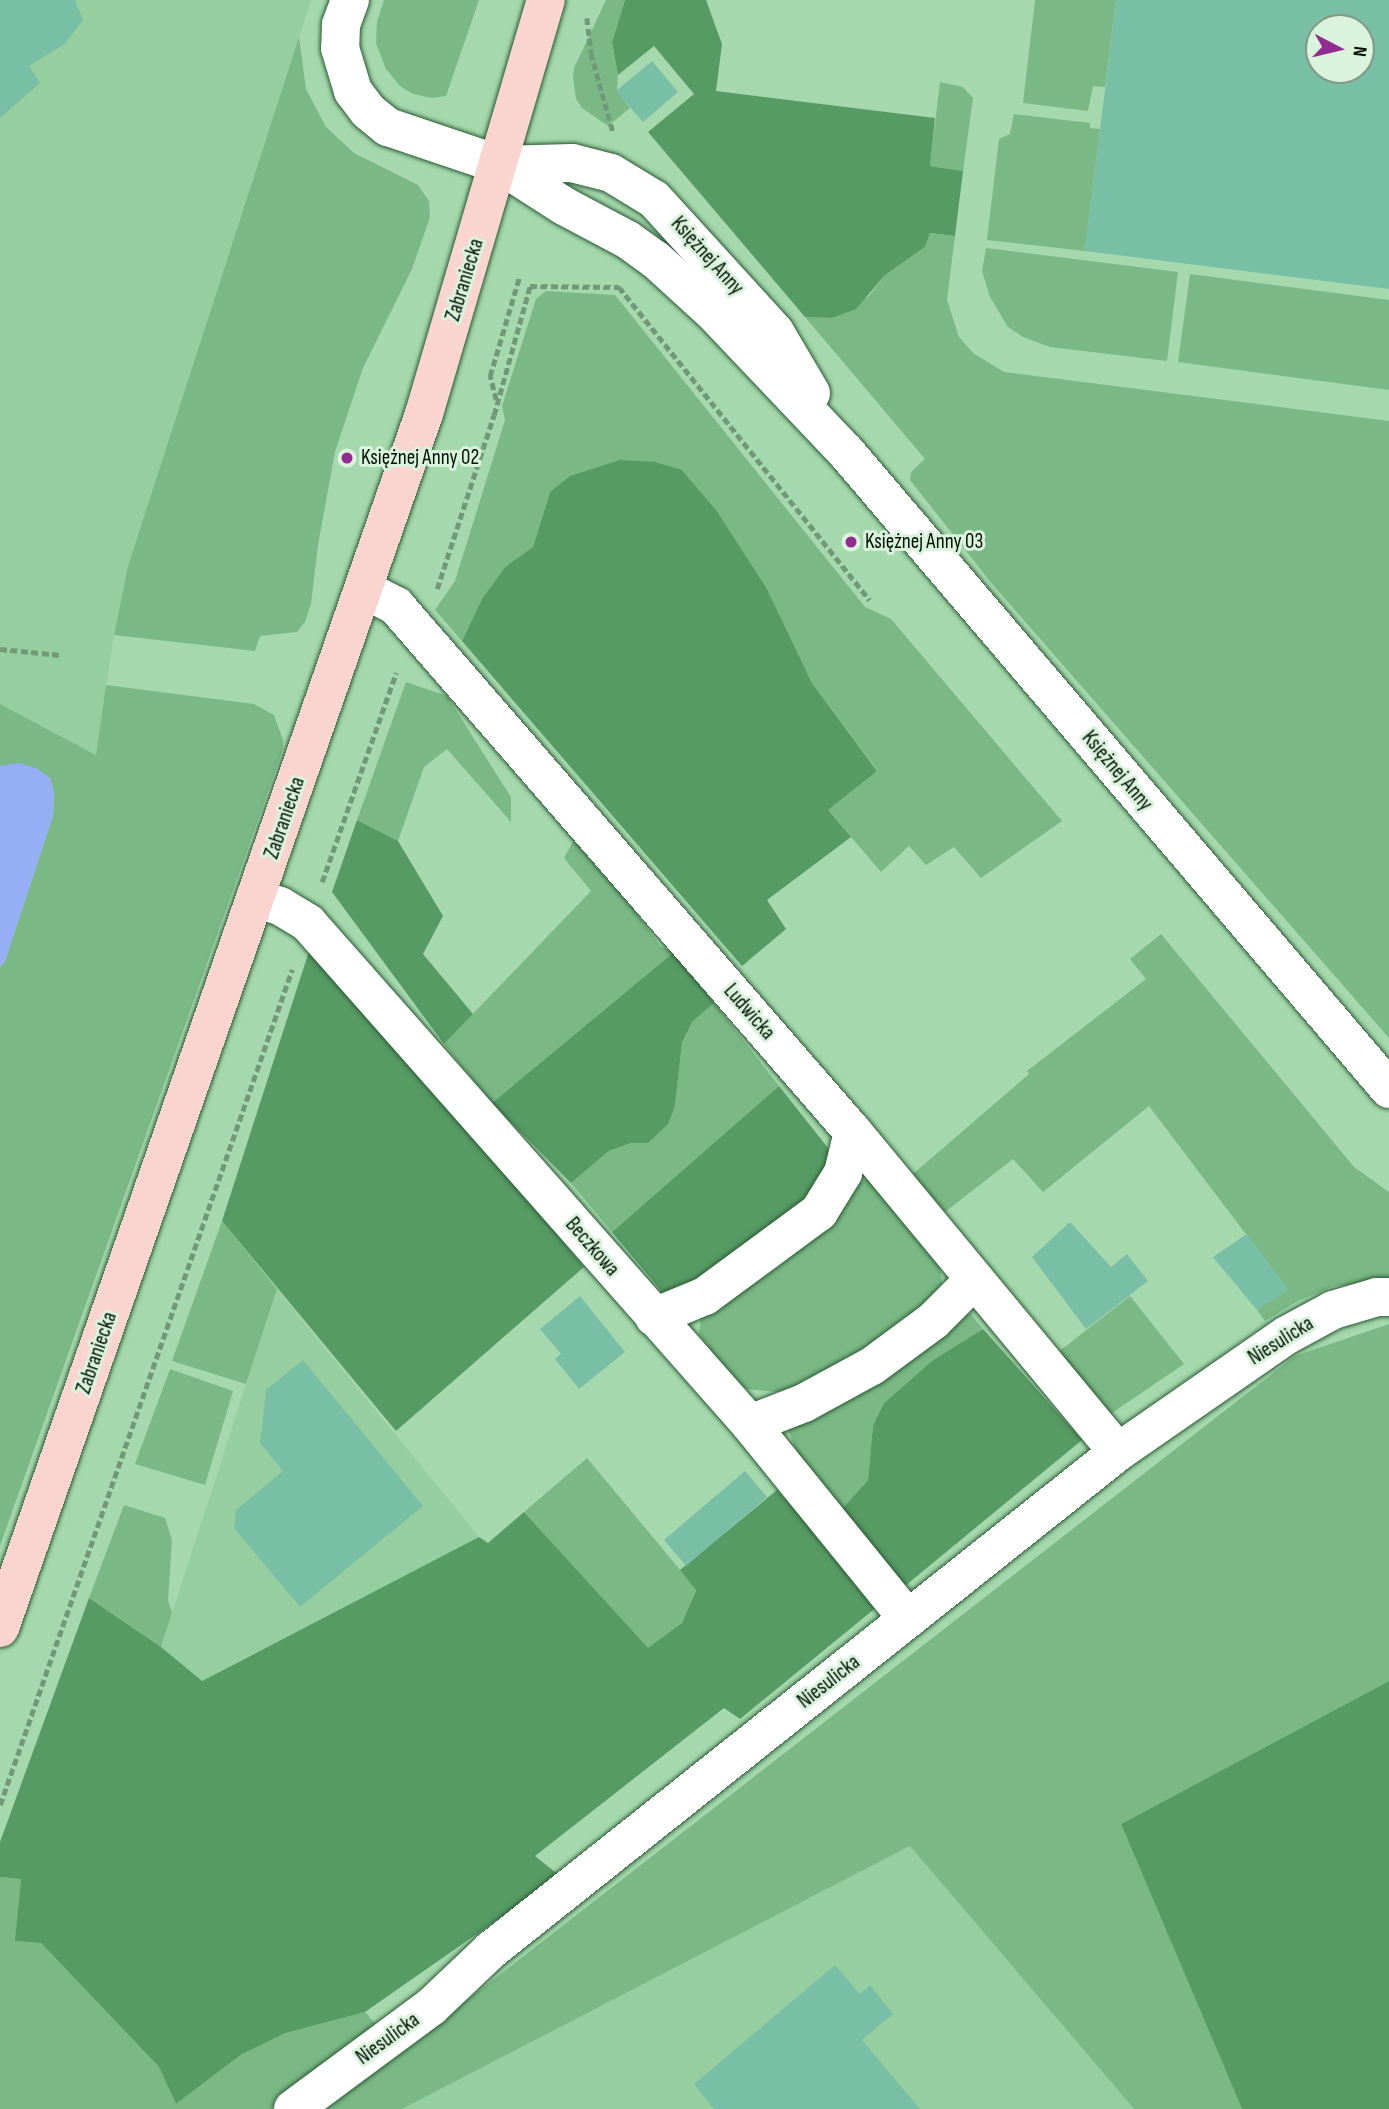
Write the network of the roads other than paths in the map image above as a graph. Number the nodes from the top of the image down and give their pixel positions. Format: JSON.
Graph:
{"nodes":[{"id":1,"x":350,"y":0,"type":"edge"},
{"id":2,"x":546,"y":0,"type":"edge"},
{"id":3,"x":500,"y":165,"type":"junction"},
{"id":4,"x":846,"y":452,"type":"junction"},
{"id":5,"x":365,"y":590,"type":"junction"},
{"id":6,"x":257,"y":899,"type":"junction"},
{"id":7,"x":1389,"y":1089,"type":"edge"},
{"id":8,"x":853,"y":1132,"type":"junction"},
{"id":9,"x":975,"y":1279,"type":"junction"},
{"id":10,"x":1389,"y":1297,"type":"edge"},
{"id":11,"x":654,"y":1317,"type":"junction"},
{"id":12,"x":750,"y":1424,"type":"junction"},
{"id":13,"x":1118,"y":1452,"type":"junction"},
{"id":14,"x":908,"y":1619,"type":"junction"},
{"id":15,"x":0,"y":1628,"type":"edge"},
{"id":16,"x":293,"y":2109,"type":"edge"}],
"edges":[{"from":1,"to":3,"type":"street","name":"Księżnej Anny"},
{"from":2,"to":3,"type":"main road","name":"Zabraniecka"},
{"from":3,"to":4,"type":"street","name":"Księżnej Anny"},
{"from":3,"to":4,"type":"street","name":"Księżnej Anny"},
{"from":3,"to":5,"type":"main road","name":"Zabraniecka"},
{"from":4,"to":7,"type":"street","name":"Księżnej Anny"},
{"from":5,"to":6,"type":"main road","name":"Zabraniecka"},
{"from":5,"to":8,"type":"street","name":"Ludwicka"},
{"from":6,"to":11,"type":"street","name":"Beczkowa"},
{"from":6,"to":15,"type":"main road","name":"Zabraniecka"},
{"from":8,"to":9,"type":"street","name":"Ludwicka"},
{"from":8,"to":11,"type":"street"},
{"from":9,"to":12,"type":"street"},
{"from":9,"to":13,"type":"street","name":"Ludwicka"},
{"from":10,"to":13,"type":"street","name":"Niesulicka"},
{"from":11,"to":12,"type":"street","name":"Beczkowa"},
{"from":12,"to":14,"type":"street","name":"Beczkowa"},
{"from":13,"to":14,"type":"street","name":"Niesulicka"},
{"from":14,"to":16,"type":"street","name":"Niesulicka"}]}
